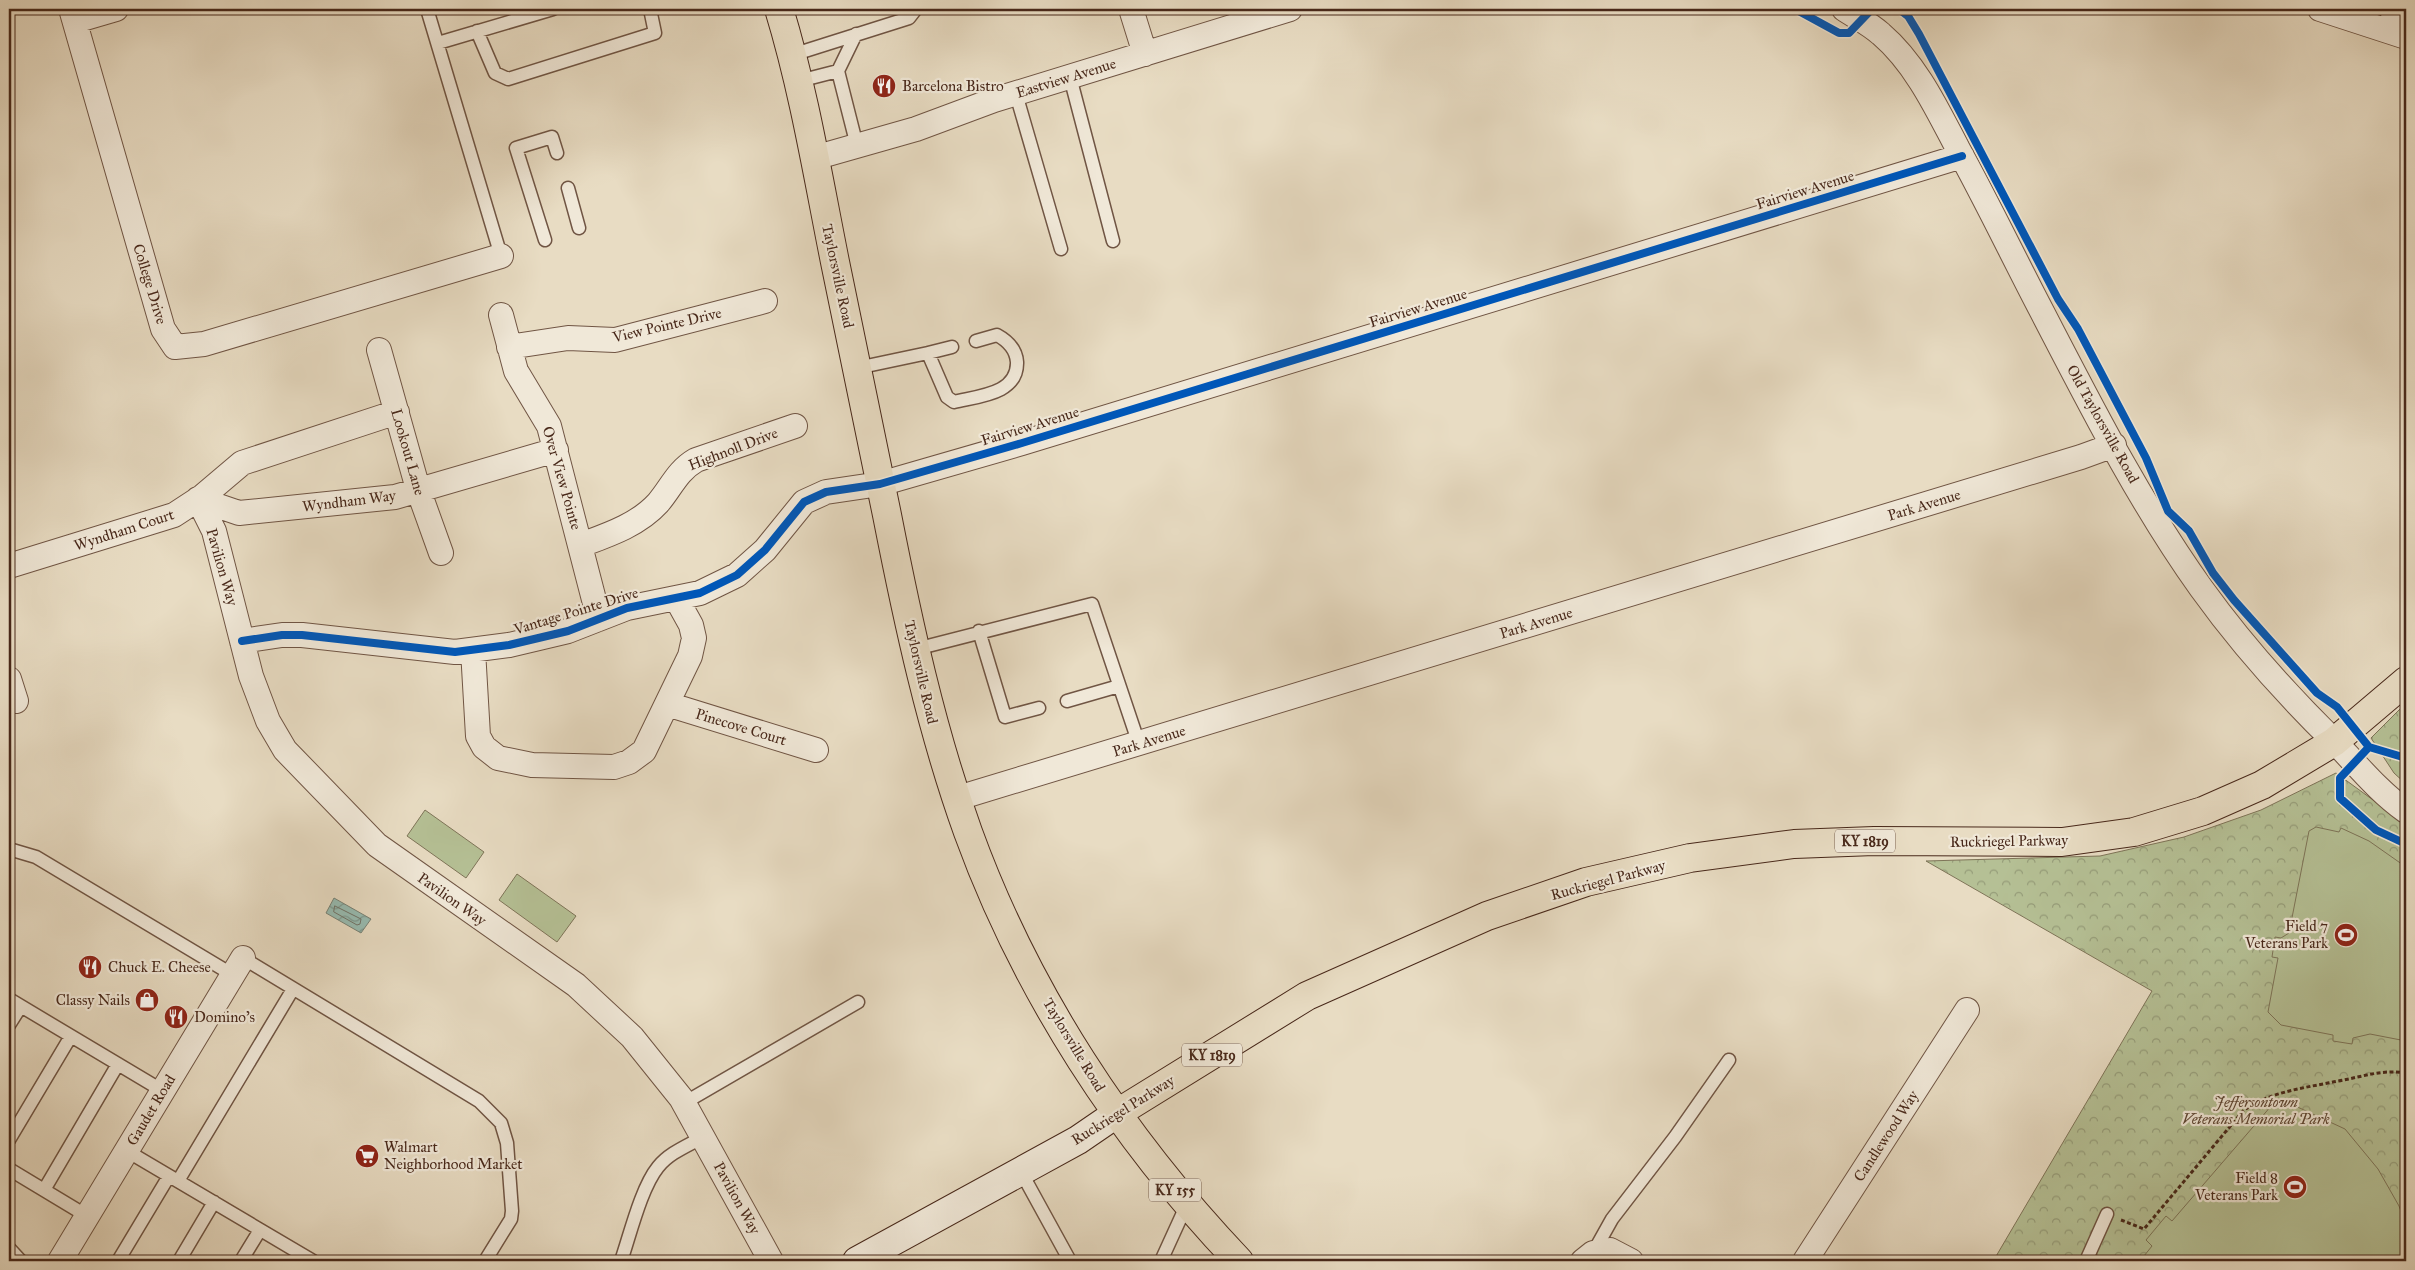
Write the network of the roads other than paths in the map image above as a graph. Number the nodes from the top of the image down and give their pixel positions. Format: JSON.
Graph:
{"nodes":[{"id":1,"x":116,"y":9,"type":"edge"},
{"id":2,"x":427,"y":9,"type":"edge"},
{"id":3,"x":552,"y":9,"type":"edge"},
{"id":4,"x":650,"y":9,"type":"edge"},
{"id":5,"x":780,"y":9,"type":"edge"},
{"id":6,"x":916,"y":9,"type":"edge"},
{"id":7,"x":1131,"y":9,"type":"edge"},
{"id":8,"x":1290,"y":9,"type":"edge"},
{"id":9,"x":1844,"y":9,"type":"edge"},
{"id":10,"x":2320,"y":9,"type":"edge"},
{"id":11,"x":73,"y":15,"type":"edge"},
{"id":12,"x":2397,"y":25,"type":"edge"},
{"id":13,"x":478,"y":31,"type":"junction"},
{"id":14,"x":856,"y":34,"type":"junction"},
{"id":15,"x":438,"y":43,"type":"junction"},
{"id":16,"x":1145,"y":54,"type":"junction"},
{"id":17,"x":792,"y":55,"type":"junction"},
{"id":18,"x":838,"y":71,"type":"junction"},
{"id":19,"x":1070,"y":77,"type":"junction"},
{"id":20,"x":798,"y":81,"type":"junction"},
{"id":21,"x":1016,"y":94,"type":"junction"},
{"id":22,"x":857,"y":146,"type":"junction"},
{"id":23,"x":557,"y":153,"type":"dead end"},
{"id":24,"x":1962,"y":156,"type":"junction"},
{"id":25,"x":814,"y":158,"type":"junction"},
{"id":26,"x":568,"y":188,"type":"dead end"},
{"id":27,"x":579,"y":228,"type":"dead end"},
{"id":28,"x":545,"y":240,"type":"dead end"},
{"id":29,"x":1113,"y":241,"type":"dead end"},
{"id":30,"x":1060,"y":249,"type":"dead end"},
{"id":31,"x":500,"y":256,"type":"joint"},
{"id":32,"x":765,"y":301,"type":"dead end"},
{"id":33,"x":501,"y":315,"type":"dead end"},
{"id":34,"x":976,"y":340,"type":"dead end"},
{"id":35,"x":509,"y":347,"type":"junction"},
{"id":36,"x":952,"y":347,"type":"dead end"},
{"id":37,"x":379,"y":350,"type":"dead end"},
{"id":38,"x":928,"y":353,"type":"junction"},
{"id":39,"x":857,"y":368,"type":"junction"},
{"id":40,"x":397,"y":412,"type":"junction"},
{"id":41,"x":795,"y":426,"type":"dead end"},
{"id":42,"x":2114,"y":446,"type":"junction"},
{"id":43,"x":556,"y":450,"type":"junction"},
{"id":44,"x":880,"y":484,"type":"junction"},
{"id":45,"x":418,"y":489,"type":"junction"},
{"id":46,"x":198,"y":499,"type":"junction"},
{"id":47,"x":581,"y":545,"type":"junction"},
{"id":48,"x":441,"y":553,"type":"dead end"},
{"id":49,"x":9,"y":566,"type":"edge"},
{"id":50,"x":676,"y":598,"type":"junction"},
{"id":51,"x":599,"y":619,"type":"junction"},
{"id":52,"x":979,"y":631,"type":"junction"},
{"id":53,"x":242,"y":641,"type":"junction"},
{"id":54,"x":916,"y":648,"type":"junction"},
{"id":55,"x":473,"y":650,"type":"junction"},
{"id":56,"x":9,"y":679,"type":"edge"},
{"id":57,"x":2406,"y":681,"type":"edge"},
{"id":58,"x":1120,"y":686,"type":"junction"},
{"id":59,"x":1067,"y":700,"type":"dead end"},
{"id":60,"x":16,"y":702,"type":"dead end"},
{"id":61,"x":667,"y":704,"type":"junction"},
{"id":62,"x":1039,"y":708,"type":"dead end"},
{"id":63,"x":2334,"y":742,"type":"junction"},
{"id":64,"x":1139,"y":744,"type":"junction"},
{"id":65,"x":816,"y":750,"type":"dead end"},
{"id":66,"x":958,"y":798,"type":"junction"},
{"id":67,"x":2406,"y":812,"type":"edge"},
{"id":68,"x":9,"y":849,"type":"edge"},
{"id":69,"x":238,"y":966,"type":"junction"},
{"id":70,"x":293,"y":989,"type":"junction"},
{"id":71,"x":9,"y":999,"type":"edge"},
{"id":72,"x":858,"y":1002,"type":"dead end"},
{"id":73,"x":21,"y":1006,"type":"junction"},
{"id":74,"x":1966,"y":1010,"type":"dead end"},
{"id":75,"x":9,"y":1026,"type":"edge"},
{"id":76,"x":71,"y":1036,"type":"junction"},
{"id":77,"x":1729,"y":1060,"type":"dead end"},
{"id":78,"x":118,"y":1064,"type":"junction"},
{"id":79,"x":163,"y":1091,"type":"junction"},
{"id":80,"x":684,"y":1103,"type":"junction"},
{"id":81,"x":1116,"y":1114,"type":"junction"},
{"id":82,"x":703,"y":1137,"type":"junction"},
{"id":83,"x":9,"y":1140,"type":"edge"},
{"id":84,"x":127,"y":1151,"type":"junction"},
{"id":85,"x":9,"y":1169,"type":"edge"},
{"id":86,"x":1020,"y":1170,"type":"junction"},
{"id":87,"x":174,"y":1178,"type":"junction"},
{"id":88,"x":44,"y":1190,"type":"junction"},
{"id":89,"x":214,"y":1202,"type":"junction"},
{"id":90,"x":1187,"y":1204,"type":"junction"},
{"id":91,"x":2107,"y":1214,"type":"road end"},
{"id":92,"x":87,"y":1216,"type":"junction"},
{"id":93,"x":260,"y":1230,"type":"junction"},
{"id":94,"x":9,"y":1248,"type":"edge"},
{"id":95,"x":1588,"y":1257,"type":"edge"},
{"id":96,"x":307,"y":1260,"type":"edge"},
{"id":97,"x":21,"y":1261,"type":"edge"},
{"id":98,"x":60,"y":1261,"type":"edge"},
{"id":99,"x":118,"y":1261,"type":"edge"},
{"id":100,"x":179,"y":1261,"type":"edge"},
{"id":101,"x":241,"y":1261,"type":"edge"},
{"id":102,"x":485,"y":1261,"type":"edge"},
{"id":103,"x":621,"y":1261,"type":"edge"},
{"id":104,"x":771,"y":1261,"type":"edge"},
{"id":105,"x":857,"y":1261,"type":"edge"},
{"id":106,"x":1070,"y":1261,"type":"edge"},
{"id":107,"x":1161,"y":1261,"type":"edge"},
{"id":108,"x":1239,"y":1261,"type":"edge"},
{"id":109,"x":1631,"y":1261,"type":"edge"},
{"id":110,"x":1805,"y":1261,"type":"edge"},
{"id":111,"x":2086,"y":1261,"type":"edge"}],
"edges":[{"from":1,"to":11,"type":"street"},
{"from":2,"to":15,"type":"lane"},
{"from":3,"to":13,"type":"lane"},
{"from":4,"to":13,"type":"lane"},
{"from":5,"to":17,"type":"main road","name":"Taylorsville Road","number":"KY 155"},
{"from":6,"to":14,"type":"lane"},
{"from":7,"to":16,"type":"street"},
{"from":8,"to":16,"type":"street","name":"Eastview Avenue"},
{"from":9,"to":24,"type":"street","name":"Old Taylorsville Road"},
{"from":10,"to":12,"type":"street"},
{"from":11,"to":31,"type":"street","name":"College Drive"},
{"from":13,"to":15,"type":"lane"},
{"from":14,"to":17,"type":"lane"},
{"from":14,"to":18,"type":"lane"},
{"from":15,"to":31,"type":"lane"},
{"from":16,"to":19,"type":"street","name":"Eastview Avenue"},
{"from":17,"to":20,"type":"main road","name":"Taylorsville Road","number":"KY 155"},
{"from":18,"to":20,"type":"lane"},
{"from":18,"to":22,"type":"lane"},
{"from":19,"to":21,"type":"street","name":"Eastview Avenue"},
{"from":19,"to":29,"type":"lane"},
{"from":20,"to":25,"type":"main road","name":"Taylorsville Road","number":"KY 155"},
{"from":21,"to":22,"type":"street","name":"Eastview Avenue"},
{"from":21,"to":30,"type":"lane"},
{"from":22,"to":25,"type":"street","name":"Eastview Avenue"},
{"from":23,"to":28,"type":"lane"},
{"from":24,"to":42,"type":"street","name":"Old Taylorsville Road"},
{"from":24,"to":44,"type":"street","name":"Fairview Avenue"},
{"from":25,"to":39,"type":"main road","name":"Taylorsville Road","number":"KY 155"},
{"from":26,"to":27,"type":"lane"},
{"from":32,"to":35,"type":"street","name":"View Pointe Drive"},
{"from":33,"to":35,"type":"street","name":"Over View Pointe"},
{"from":34,"to":38,"type":"lane"},
{"from":35,"to":43,"type":"street","name":"Over View Pointe"},
{"from":36,"to":38,"type":"lane"},
{"from":37,"to":40,"type":"street","name":"Lookout Lane"},
{"from":38,"to":39,"type":"lane"},
{"from":39,"to":44,"type":"main road","name":"Taylorsville Road","number":"KY 155"},
{"from":40,"to":45,"type":"street","name":"Lookout Lane"},
{"from":40,"to":46,"type":"street","name":"Wyndham Court"},
{"from":41,"to":47,"type":"street","name":"Highnoll Drive"},
{"from":42,"to":63,"type":"street","name":"Old Taylorsville Road"},
{"from":42,"to":64,"type":"street","name":"Park Avenue"},
{"from":43,"to":45,"type":"street","name":"Wyndham Way"},
{"from":43,"to":47,"type":"street","name":"Over View Pointe"},
{"from":44,"to":50,"type":"street","name":"Vantage Pointe Drive"},
{"from":44,"to":54,"type":"main road","name":"Taylorsville Road","number":"KY 155"},
{"from":45,"to":46,"type":"street","name":"Wyndham Way"},
{"from":45,"to":48,"type":"street","name":"Lookout Lane"},
{"from":46,"to":49,"type":"street","name":"Wyndham Court"},
{"from":46,"to":53,"type":"street","name":"Pavilion Way"},
{"from":47,"to":51,"type":"street","name":"Over View Pointe"},
{"from":50,"to":51,"type":"street","name":"Vantage Pointe Drive"},
{"from":50,"to":61,"type":"street"},
{"from":51,"to":55,"type":"street","name":"Vantage Pointe Drive"},
{"from":52,"to":54,"type":"lane"},
{"from":52,"to":58,"type":"lane"},
{"from":52,"to":62,"type":"lane"},
{"from":53,"to":55,"type":"street","name":"Vantage Pointe Drive"},
{"from":53,"to":80,"type":"street","name":"Pavilion Way"},
{"from":54,"to":66,"type":"main road","name":"Taylorsville Road","number":"KY 155"},
{"from":55,"to":61,"type":"street"},
{"from":56,"to":60,"type":"street"},
{"from":57,"to":63,"type":"main road","name":"Ruckriegel Parkway","number":"KY 1819"},
{"from":58,"to":59,"type":"lane"},
{"from":58,"to":64,"type":"lane"},
{"from":61,"to":65,"type":"street","name":"Pinecove Court"},
{"from":63,"to":67,"type":"street","name":"Old Taylorsville Road"},
{"from":63,"to":81,"type":"main road","name":"Ruckriegel Parkway","number":"KY 1819"},
{"from":64,"to":66,"type":"street","name":"Park Avenue"},
{"from":66,"to":81,"type":"main road","name":"Taylorsville Road","number":"KY 155"},
{"from":68,"to":69,"type":"lane"},
{"from":69,"to":70,"type":"lane"},
{"from":69,"to":79,"type":"street","name":"Gaudet Road"},
{"from":70,"to":87,"type":"lane"},
{"from":70,"to":102,"type":"lane"},
{"from":71,"to":73,"type":"lane"},
{"from":72,"to":80,"type":"lane"},
{"from":73,"to":75,"type":"lane"},
{"from":73,"to":76,"type":"lane"},
{"from":74,"to":110,"type":"street","name":"Candlewood Way"},
{"from":76,"to":78,"type":"lane"},
{"from":76,"to":83,"type":"lane"},
{"from":77,"to":95,"type":"lane"},
{"from":78,"to":79,"type":"lane"},
{"from":78,"to":88,"type":"lane"},
{"from":79,"to":84,"type":"street","name":"Gaudet Road"},
{"from":80,"to":82,"type":"street","name":"Pavilion Way"},
{"from":81,"to":86,"type":"main road","name":"Ruckriegel Parkway","number":"KY 1819"},
{"from":81,"to":90,"type":"main road","name":"Taylorsville Road","number":"KY 155"},
{"from":82,"to":103,"type":"lane"},
{"from":82,"to":104,"type":"street","name":"Pavilion Way"},
{"from":84,"to":87,"type":"lane"},
{"from":84,"to":92,"type":"street","name":"Gaudet Road"},
{"from":85,"to":88,"type":"lane"},
{"from":86,"to":105,"type":"main road","name":"Ruckriegel Parkway","number":"KY 1819"},
{"from":86,"to":106,"type":"lane"},
{"from":87,"to":89,"type":"lane"},
{"from":87,"to":99,"type":"lane"},
{"from":88,"to":92,"type":"lane"},
{"from":89,"to":93,"type":"lane"},
{"from":89,"to":100,"type":"lane"},
{"from":90,"to":107,"type":"lane"},
{"from":90,"to":108,"type":"main road","name":"Taylorsville Road","number":"KY 155"},
{"from":91,"to":111,"type":"lane"},
{"from":92,"to":98,"type":"street","name":"Gaudet Road"},
{"from":93,"to":96,"type":"lane"},
{"from":93,"to":101,"type":"lane"},
{"from":94,"to":97,"type":"lane"},
{"from":95,"to":109,"type":"street"}]}
